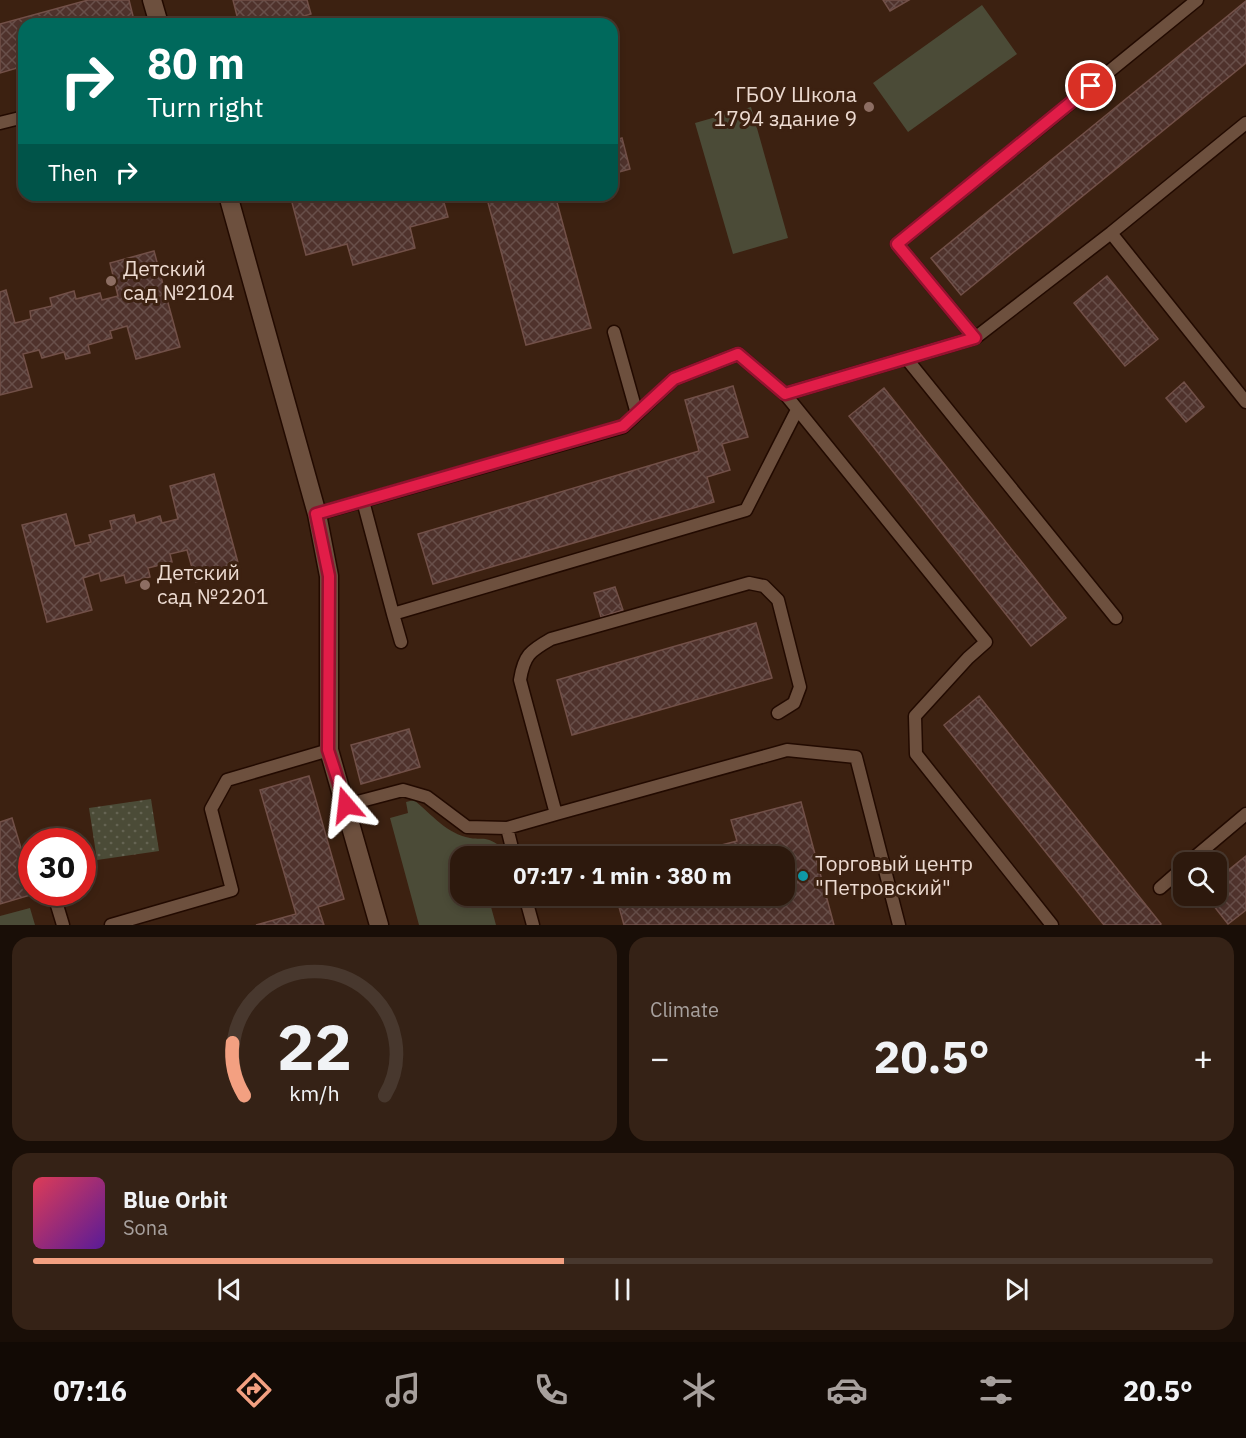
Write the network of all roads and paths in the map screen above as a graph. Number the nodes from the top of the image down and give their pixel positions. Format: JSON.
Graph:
{"nodes":[{"id":1,"x":152,"y":0,"type":"edge"},
{"id":2,"x":1197,"y":0,"type":"edge"},
{"id":3,"x":157,"y":18,"type":"edge"},
{"id":4,"x":18,"y":118,"type":"edge"},
{"id":5,"x":0,"y":123,"type":"edge"},
{"id":6,"x":1246,"y":123,"type":"edge"},
{"id":7,"x":230,"y":201,"type":"edge"},
{"id":8,"x":1112,"y":233,"type":"junction"},
{"id":9,"x":614,"y":332,"type":"dead end"},
{"id":10,"x":975,"y":338,"type":"junction"},
{"id":11,"x":906,"y":358,"type":"junction"},
{"id":12,"x":785,"y":394,"type":"junction"},
{"id":13,"x":1246,"y":402,"type":"edge"},
{"id":14,"x":797,"y":410,"type":"junction"},
{"id":15,"x":637,"y":414,"type":"junction"},
{"id":16,"x":363,"y":501,"type":"junction"},
{"id":17,"x":316,"y":514,"type":"junction"},
{"id":18,"x":393,"y":614,"type":"junction"},
{"id":19,"x":1116,"y":618,"type":"dead end"},
{"id":20,"x":401,"y":642,"type":"dead end"},
{"id":21,"x":778,"y":713,"type":"dead end"},
{"id":22,"x":328,"y":750,"type":"junction"},
{"id":23,"x":346,"y":805,"type":"junction"},
{"id":24,"x":556,"y":814,"type":"junction"},
{"id":25,"x":1246,"y":814,"type":"edge"},
{"id":26,"x":507,"y":828,"type":"junction"},
{"id":27,"x":512,"y":846,"type":"edge"},
{"id":28,"x":1201,"y":852,"type":"edge"},
{"id":29,"x":1173,"y":877,"type":"edge"},
{"id":30,"x":1160,"y":888,"type":"dead end"},
{"id":31,"x":57,"y":906,"type":"edge"},
{"id":32,"x":528,"y":906,"type":"edge"},
{"id":33,"x":63,"y":925,"type":"edge"},
{"id":34,"x":111,"y":925,"type":"edge"},
{"id":35,"x":379,"y":925,"type":"edge"},
{"id":36,"x":534,"y":925,"type":"edge"},
{"id":37,"x":899,"y":925,"type":"edge"},
{"id":38,"x":1052,"y":925,"type":"edge"}],
"edges":[{"from":1,"to":3,"type":"street"},
{"from":2,"to":10,"type":"lane"},
{"from":4,"to":5,"type":"lane"},
{"from":6,"to":8,"type":"lane"},
{"from":7,"to":17,"type":"street"},
{"from":8,"to":10,"type":"lane"},
{"from":8,"to":13,"type":"lane"},
{"from":9,"to":15,"type":"lane"},
{"from":10,"to":11,"type":"lane"},
{"from":11,"to":12,"type":"lane"},
{"from":11,"to":19,"type":"lane"},
{"from":12,"to":14,"type":"lane"},
{"from":12,"to":15,"type":"lane"},
{"from":14,"to":18,"type":"lane"},
{"from":14,"to":38,"type":"lane"},
{"from":15,"to":16,"type":"lane"},
{"from":16,"to":17,"type":"lane"},
{"from":16,"to":18,"type":"lane"},
{"from":17,"to":22,"type":"street"},
{"from":18,"to":20,"type":"lane"},
{"from":21,"to":24,"type":"lane"},
{"from":22,"to":23,"type":"street"},
{"from":22,"to":34,"type":"lane"},
{"from":23,"to":26,"type":"lane"},
{"from":23,"to":35,"type":"street"},
{"from":24,"to":26,"type":"lane"},
{"from":24,"to":37,"type":"lane"},
{"from":25,"to":28,"type":"lane"},
{"from":26,"to":27,"type":"lane"},
{"from":29,"to":30,"type":"lane"},
{"from":31,"to":33,"type":"lane"},
{"from":32,"to":36,"type":"lane"}]}
